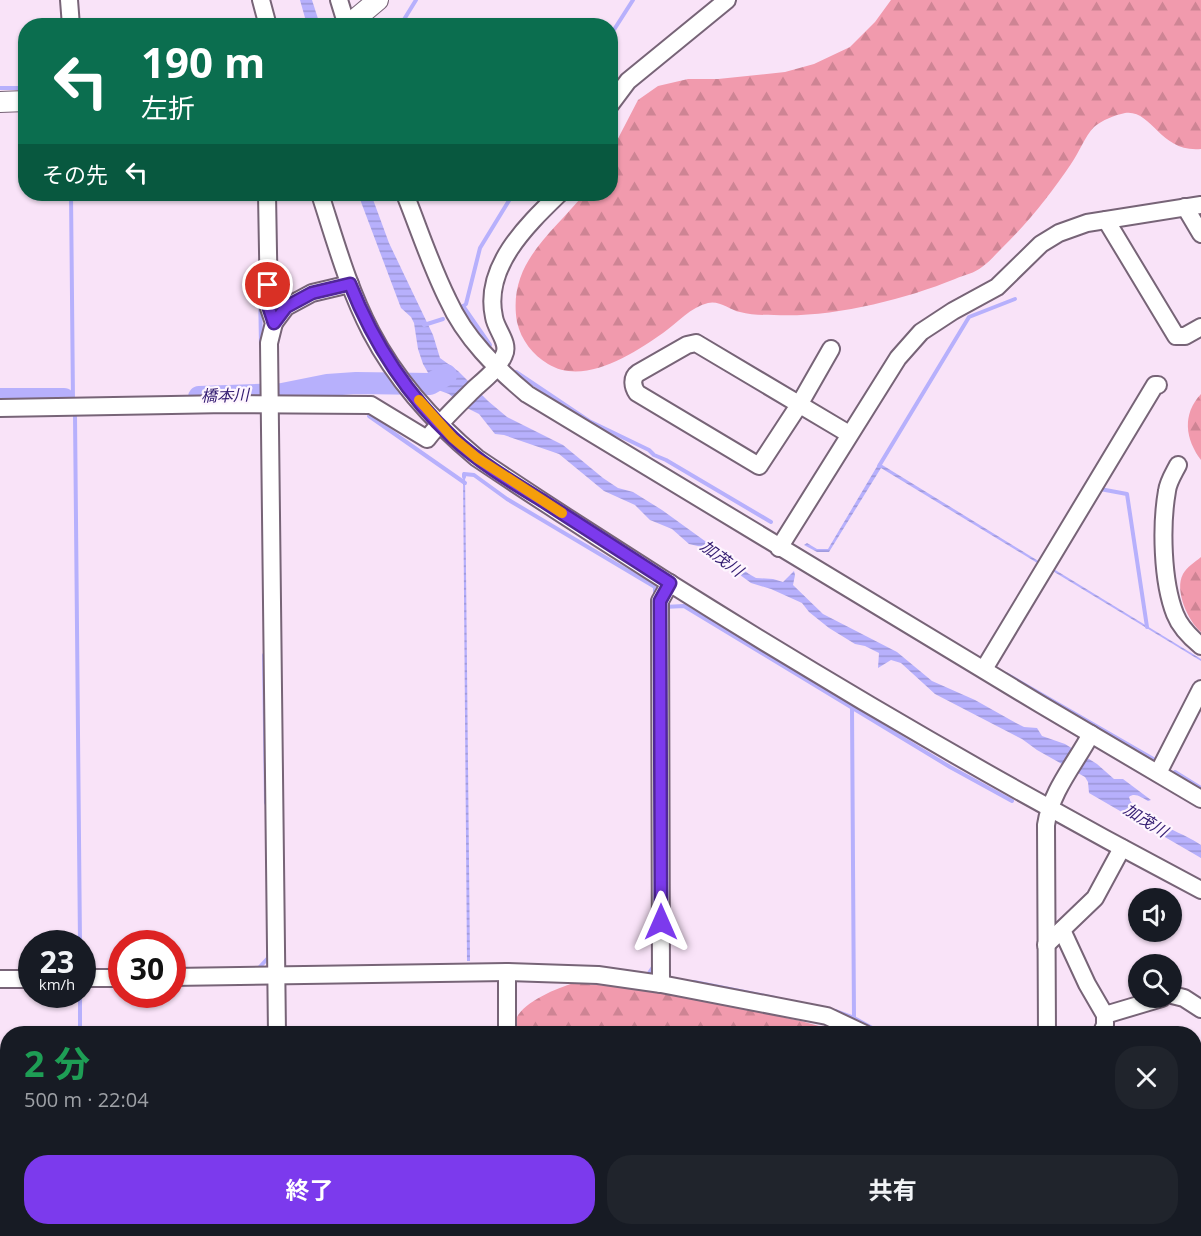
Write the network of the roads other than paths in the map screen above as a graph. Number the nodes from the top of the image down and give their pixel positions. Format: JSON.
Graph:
{"nodes":[{"id":1,"x":69,"y":0,"type":"edge"},
{"id":2,"x":261,"y":0,"type":"edge"},
{"id":3,"x":339,"y":0,"type":"edge"},
{"id":4,"x":378,"y":0,"type":"edge"},
{"id":5,"x":727,"y":0,"type":"edge"},
{"id":6,"x":70,"y":18,"type":"edge"},
{"id":7,"x":266,"y":18,"type":"edge"},
{"id":8,"x":345,"y":18,"type":"edge"},
{"id":9,"x":356,"y":18,"type":"edge"},
{"id":10,"x":618,"y":94,"type":"edge"},
{"id":11,"x":18,"y":101,"type":"edge"},
{"id":12,"x":0,"y":102,"type":"edge"},
{"id":13,"x":267,"y":201,"type":"edge"},
{"id":14,"x":322,"y":201,"type":"edge"},
{"id":15,"x":408,"y":201,"type":"edge"},
{"id":16,"x":552,"y":201,"type":"edge"},
{"id":17,"x":1193,"y":206,"type":"edge"},
{"id":18,"x":1106,"y":220,"type":"junction"},
{"id":19,"x":1201,"y":234,"type":"edge"},
{"id":20,"x":350,"y":284,"type":"junction"},
{"id":21,"x":274,"y":323,"type":"junction"},
{"id":22,"x":1201,"y":327,"type":"edge"},
{"id":23,"x":831,"y":348,"type":"dead end"},
{"id":24,"x":496,"y":368,"type":"junction"},
{"id":25,"x":1158,"y":385,"type":"dead end"},
{"id":26,"x":270,"y":398,"type":"junction"},
{"id":27,"x":799,"y":405,"type":"junction"},
{"id":28,"x":0,"y":408,"type":"edge"},
{"id":29,"x":439,"y":423,"type":"junction"},
{"id":30,"x":849,"y":434,"type":"junction"},
{"id":31,"x":1178,"y":465,"type":"dead end"},
{"id":32,"x":779,"y":548,"type":"junction"},
{"id":33,"x":670,"y":583,"type":"junction"},
{"id":34,"x":1201,"y":646,"type":"edge"},
{"id":35,"x":984,"y":669,"type":"junction"},
{"id":36,"x":1201,"y":688,"type":"edge"},
{"id":37,"x":1089,"y":739,"type":"junction"},
{"id":38,"x":1158,"y":772,"type":"junction"},
{"id":39,"x":1201,"y":799,"type":"edge"},
{"id":40,"x":1052,"y":801,"type":"junction"},
{"id":41,"x":1122,"y":848,"type":"junction"},
{"id":42,"x":1201,"y":890,"type":"edge"},
{"id":43,"x":1062,"y":930,"type":"junction"},
{"id":44,"x":1046,"y":945,"type":"junction"},
{"id":45,"x":507,"y":972,"type":"junction"},
{"id":46,"x":276,"y":975,"type":"junction"},
{"id":47,"x":186,"y":977,"type":"edge"},
{"id":48,"x":0,"y":979,"type":"edge"},
{"id":49,"x":18,"y":979,"type":"edge"},
{"id":50,"x":661,"y":984,"type":"junction"},
{"id":51,"x":1182,"y":998,"type":"edge"},
{"id":52,"x":1128,"y":1008,"type":"edge"},
{"id":53,"x":1201,"y":1009,"type":"edge"},
{"id":54,"x":1105,"y":1015,"type":"junction"},
{"id":55,"x":277,"y":1026,"type":"edge"},
{"id":56,"x":507,"y":1026,"type":"edge"},
{"id":57,"x":848,"y":1026,"type":"edge"},
{"id":58,"x":1047,"y":1026,"type":"edge"},
{"id":59,"x":1105,"y":1026,"type":"edge"}],
"edges":[{"from":1,"to":6,"type":"street"},
{"from":2,"to":7,"type":"street"},
{"from":3,"to":8,"type":"street"},
{"from":4,"to":9,"type":"main road"},
{"from":5,"to":10,"type":"street"},
{"from":11,"to":12,"type":"main road"},
{"from":13,"to":21,"type":"street"},
{"from":14,"to":20,"type":"street"},
{"from":15,"to":24,"type":"street"},
{"from":16,"to":24,"type":"street"},
{"from":17,"to":18,"type":"street"},
{"from":17,"to":19,"type":"street"},
{"from":18,"to":22,"type":"street"},
{"from":18,"to":30,"type":"street"},
{"from":20,"to":21,"type":"street"},
{"from":20,"to":29,"type":"street"},
{"from":21,"to":26,"type":"street"},
{"from":23,"to":27,"type":"street"},
{"from":24,"to":29,"type":"street"},
{"from":24,"to":32,"type":"street"},
{"from":25,"to":35,"type":"street"},
{"from":26,"to":28,"type":"street"},
{"from":26,"to":29,"type":"street"},
{"from":26,"to":46,"type":"street"},
{"from":27,"to":27,"type":"street"},
{"from":27,"to":30,"type":"street"},
{"from":29,"to":33,"type":"street"},
{"from":30,"to":32,"type":"street"},
{"from":31,"to":34,"type":"street"},
{"from":32,"to":35,"type":"street"},
{"from":33,"to":40,"type":"street"},
{"from":33,"to":50,"type":"street"},
{"from":35,"to":37,"type":"street"},
{"from":36,"to":38,"type":"street"},
{"from":37,"to":38,"type":"street"},
{"from":37,"to":40,"type":"street"},
{"from":38,"to":39,"type":"street"},
{"from":40,"to":41,"type":"street"},
{"from":40,"to":44,"type":"street"},
{"from":41,"to":42,"type":"street"},
{"from":41,"to":43,"type":"street"},
{"from":43,"to":44,"type":"street"},
{"from":43,"to":54,"type":"street"},
{"from":44,"to":58,"type":"street"},
{"from":45,"to":46,"type":"street"},
{"from":45,"to":50,"type":"street"},
{"from":45,"to":56,"type":"street"},
{"from":46,"to":47,"type":"street"},
{"from":46,"to":55,"type":"street"},
{"from":48,"to":49,"type":"street"},
{"from":50,"to":57,"type":"street"},
{"from":51,"to":53,"type":"street"},
{"from":52,"to":54,"type":"street"},
{"from":54,"to":59,"type":"street"}]}
